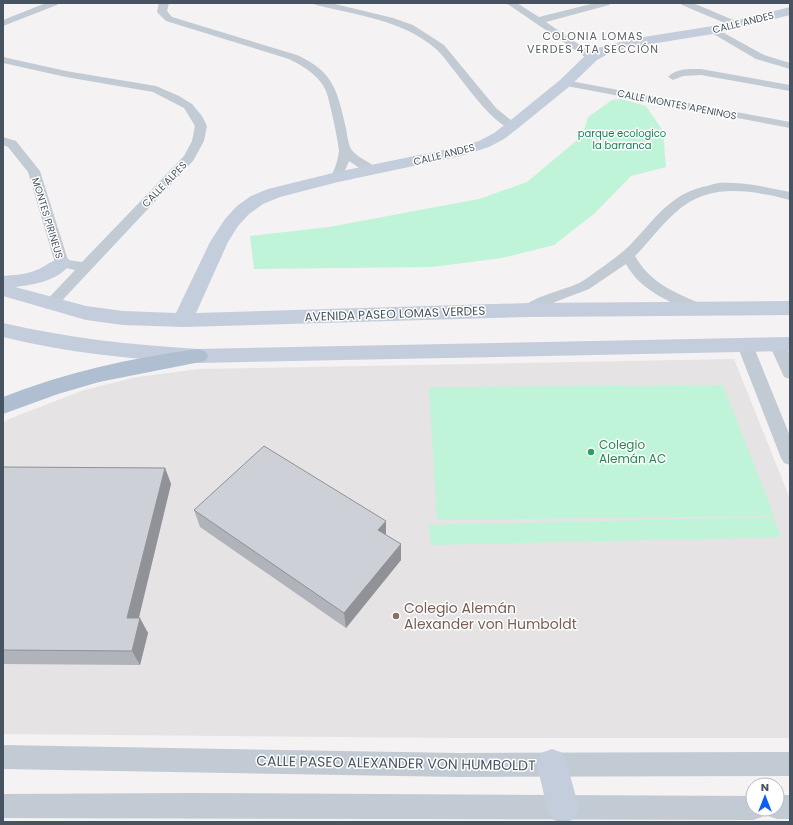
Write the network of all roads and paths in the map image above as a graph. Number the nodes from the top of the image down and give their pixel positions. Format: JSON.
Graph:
{"nodes":[{"id":1,"x":54,"y":3,"type":"edge"},
{"id":2,"x":164,"y":3,"type":"edge"},
{"id":3,"x":319,"y":3,"type":"edge"},
{"id":4,"x":511,"y":3,"type":"edge"},
{"id":5,"x":606,"y":3,"type":"edge"},
{"id":6,"x":685,"y":3,"type":"edge"},
{"id":7,"x":790,"y":11,"type":"edge"},
{"id":8,"x":537,"y":20,"type":"junction"},
{"id":9,"x":3,"y":23,"type":"edge"},
{"id":10,"x":735,"y":24,"type":"junction"},
{"id":11,"x":713,"y":30,"type":"junction"},
{"id":12,"x":592,"y":57,"type":"junction"},
{"id":13,"x":3,"y":60,"type":"edge"},
{"id":14,"x":790,"y":66,"type":"edge"},
{"id":15,"x":673,"y":77,"type":"dead end"},
{"id":16,"x":565,"y":83,"type":"junction"},
{"id":17,"x":790,"y":88,"type":"edge"},
{"id":18,"x":790,"y":125,"type":"edge"},
{"id":19,"x":512,"y":126,"type":"junction"},
{"id":20,"x":3,"y":141,"type":"edge"},
{"id":21,"x":345,"y":149,"type":"junction"},
{"id":22,"x":371,"y":170,"type":"junction"},
{"id":23,"x":337,"y":177,"type":"junction"},
{"id":24,"x":790,"y":196,"type":"edge"},
{"id":25,"x":628,"y":255,"type":"junction"},
{"id":26,"x":62,"y":263,"type":"junction"},
{"id":27,"x":84,"y":267,"type":"junction"},
{"id":28,"x":3,"y":282,"type":"edge"},
{"id":29,"x":3,"y":290,"type":"edge"},
{"id":30,"x":50,"y":304,"type":"junction"},
{"id":31,"x":790,"y":308,"type":"edge"},
{"id":32,"x":699,"y":309,"type":"junction"},
{"id":33,"x":529,"y":310,"type":"junction"},
{"id":34,"x":183,"y":320,"type":"junction"},
{"id":35,"x":3,"y":330,"type":"edge"},
{"id":36,"x":784,"y":344,"type":"edge"},
{"id":37,"x":745,"y":345,"type":"junction"},
{"id":38,"x":198,"y":356,"type":"junction"},
{"id":39,"x":790,"y":373,"type":"edge"},
{"id":40,"x":3,"y":406,"type":"edge"},
{"id":41,"x":790,"y":458,"type":"edge"},
{"id":42,"x":3,"y":757,"type":"edge"},
{"id":43,"x":552,"y":764,"type":"junction"},
{"id":44,"x":790,"y":764,"type":"edge"},
{"id":45,"x":3,"y":806,"type":"edge"},
{"id":46,"x":563,"y":808,"type":"junction"},
{"id":47,"x":745,"y":808,"type":"edge"}],
"edges":[{"from":1,"to":9,"type":"street"},
{"from":2,"to":21,"type":"street"},
{"from":3,"to":19,"type":"street"},
{"from":4,"to":8,"type":"street"},
{"from":5,"to":8,"type":"street"},
{"from":6,"to":10,"type":"street"},
{"from":7,"to":10,"type":"main road","name":"CALLE ANDES"},
{"from":8,"to":12,"type":"street"},
{"from":10,"to":11,"type":"main road","name":"CALLE ANDES"},
{"from":11,"to":12,"type":"main road","name":"CALLE ANDES"},
{"from":11,"to":14,"type":"street"},
{"from":12,"to":16,"type":"main road","name":"CALLE ANDES"},
{"from":13,"to":27,"type":"street","name":"CALLE ALPES"},
{"from":15,"to":17,"type":"street"},
{"from":16,"to":18,"type":"street","name":"CALLE MONTES APENINOS"},
{"from":16,"to":19,"type":"main road","name":"CALLE ANDES"},
{"from":19,"to":22,"type":"main road","name":"CALLE ANDES"},
{"from":20,"to":26,"type":"street","name":"MONTES PIRINEUS"},
{"from":21,"to":22,"type":"street"},
{"from":21,"to":23,"type":"street"},
{"from":22,"to":23,"type":"main road","name":"CALLE ANDES"},
{"from":23,"to":34,"type":"main road","name":"CALLE ANDES"},
{"from":24,"to":25,"type":"street"},
{"from":25,"to":32,"type":"street"},
{"from":25,"to":33,"type":"street"},
{"from":26,"to":27,"type":"street","name":"MONTES PIRINEUS"},
{"from":26,"to":28,"type":"main road"},
{"from":27,"to":30,"type":"street","name":"CALLE ALPES"},
{"from":29,"to":30,"type":"main road","name":"AVENIDA PASEO LOMAS VERDES"},
{"from":30,"to":34,"type":"main road","name":"AVENIDA PASEO LOMAS VERDES"},
{"from":31,"to":32,"type":"main road","name":"AVENIDA PASEO LOMAS VERDES"},
{"from":32,"to":33,"type":"main road","name":"AVENIDA PASEO LOMAS VERDES"},
{"from":33,"to":34,"type":"main road","name":"AVENIDA PASEO LOMAS VERDES"},
{"from":35,"to":38,"type":"main road"},
{"from":36,"to":37,"type":"main road"},
{"from":36,"to":39,"type":"street"},
{"from":37,"to":38,"type":"main road"},
{"from":37,"to":41,"type":"street"},
{"from":38,"to":40,"type":"main road"},
{"from":42,"to":43,"type":"street","name":"CALLE PASEO ALEXANDER VON HUMBOLDT"},
{"from":43,"to":44,"type":"street","name":"CALLE PASEO ALEXANDER VON HUMBOLDT"},
{"from":43,"to":46,"type":"main road"},
{"from":45,"to":46,"type":"street"},
{"from":46,"to":47,"type":"street"}]}
